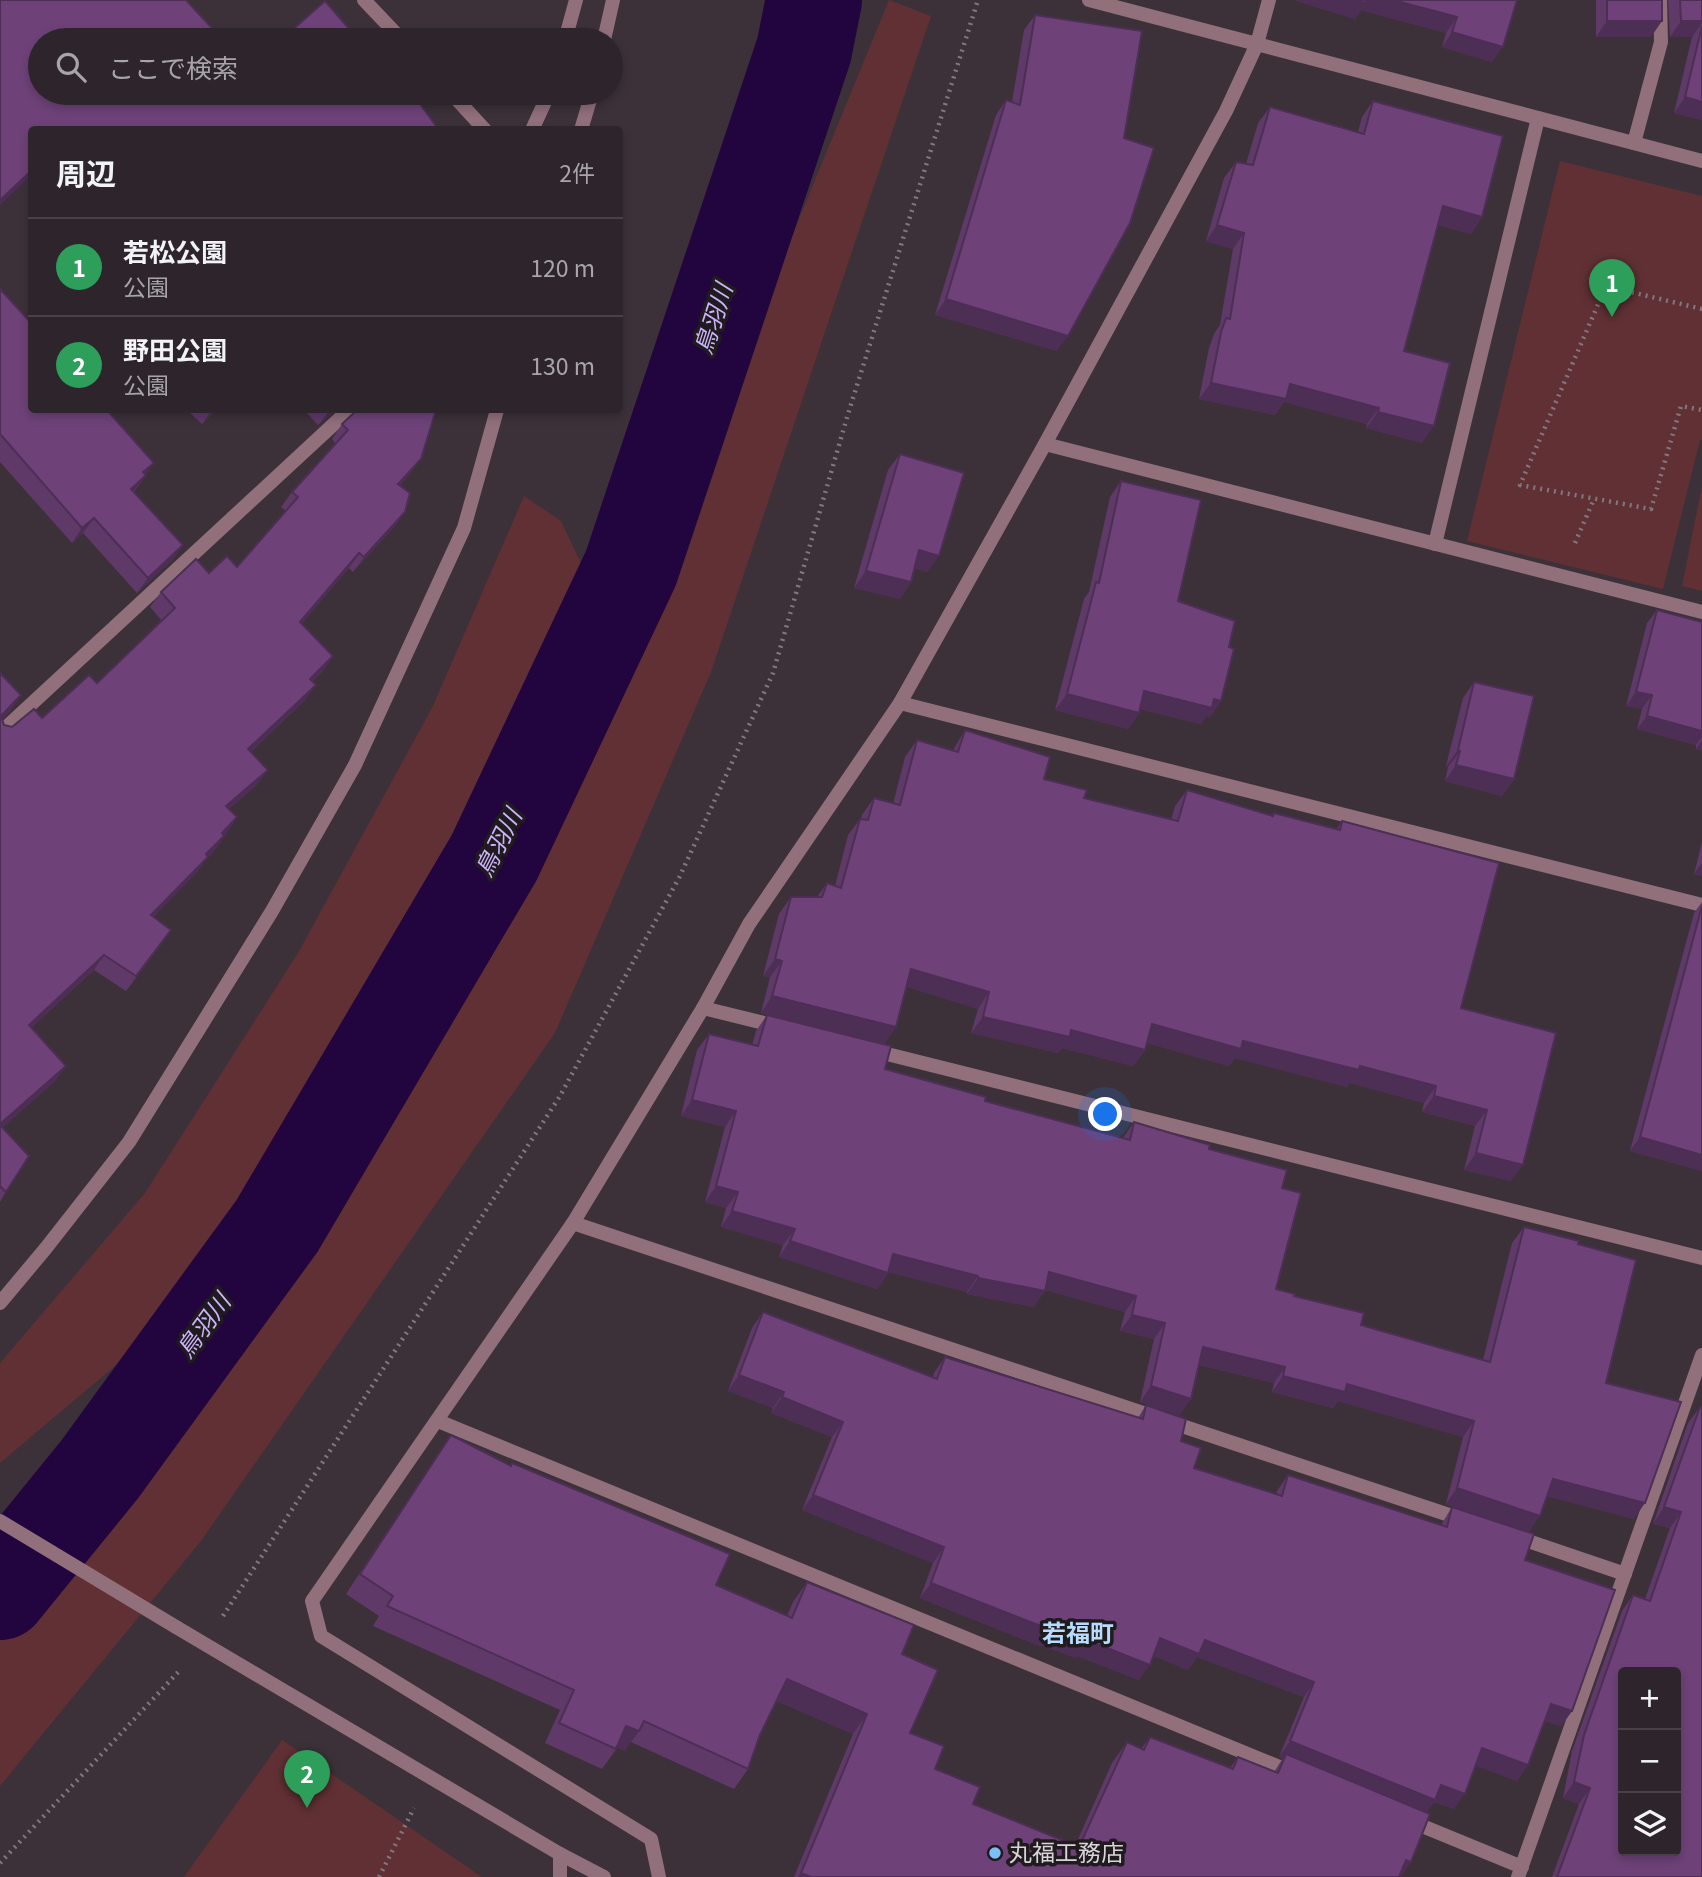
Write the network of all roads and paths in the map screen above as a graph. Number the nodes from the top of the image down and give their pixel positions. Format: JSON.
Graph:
{"nodes":[{"id":1,"x":364,"y":0,"type":"edge"},
{"id":2,"x":576,"y":0,"type":"edge"},
{"id":3,"x":612,"y":0,"type":"edge"},
{"id":4,"x":978,"y":0,"type":"edge"},
{"id":5,"x":1089,"y":0,"type":"edge"},
{"id":6,"x":1269,"y":0,"type":"edge"},
{"id":7,"x":1660,"y":0,"type":"edge"},
{"id":8,"x":391,"y":28,"type":"edge"},
{"id":9,"x":568,"y":28,"type":"edge"},
{"id":10,"x":606,"y":28,"type":"edge"},
{"id":11,"x":1257,"y":44,"type":"junction"},
{"id":12,"x":462,"y":105,"type":"edge"},
{"id":13,"x":543,"y":105,"type":"edge"},
{"id":14,"x":588,"y":105,"type":"edge"},
{"id":15,"x":1538,"y":118,"type":"junction"},
{"id":16,"x":481,"y":126,"type":"edge"},
{"id":17,"x":534,"y":126,"type":"edge"},
{"id":18,"x":582,"y":126,"type":"edge"},
{"id":19,"x":1634,"y":143,"type":"junction"},
{"id":20,"x":1702,"y":160,"type":"edge"},
{"id":21,"x":1702,"y":309,"type":"edge"},
{"id":22,"x":1702,"y":410,"type":"edge"},
{"id":23,"x":346,"y":413,"type":"edge"},
{"id":24,"x":496,"y":413,"type":"edge"},
{"id":25,"x":1045,"y":444,"type":"junction"},
{"id":26,"x":1594,"y":499,"type":"junction"},
{"id":27,"x":1435,"y":544,"type":"junction"},
{"id":28,"x":1562,"y":576,"type":"junction"},
{"id":29,"x":1702,"y":612,"type":"edge"},
{"id":30,"x":900,"y":703,"type":"junction"},
{"id":31,"x":0,"y":733,"type":"edge"},
{"id":32,"x":1702,"y":905,"type":"edge"},
{"id":33,"x":703,"y":1008,"type":"junction"},
{"id":34,"x":798,"y":1032,"type":"edge"},
{"id":35,"x":852,"y":1045,"type":"edge"},
{"id":36,"x":573,"y":1223,"type":"junction"},
{"id":37,"x":1702,"y":1258,"type":"edge"},
{"id":38,"x":0,"y":1303,"type":"edge"},
{"id":39,"x":1702,"y":1355,"type":"edge"},
{"id":40,"x":438,"y":1421,"type":"junction"},
{"id":41,"x":0,"y":1521,"type":"edge"},
{"id":42,"x":1625,"y":1574,"type":"junction"},
{"id":43,"x":204,"y":1644,"type":"junction"},
{"id":44,"x":430,"y":1776,"type":"junction"},
{"id":45,"x":1302,"y":1776,"type":"edge"},
{"id":46,"x":1393,"y":1814,"type":"edge"},
{"id":47,"x":560,"y":1854,"type":"junction"},
{"id":48,"x":0,"y":1863,"type":"edge"},
{"id":49,"x":1520,"y":1872,"type":"edge"},
{"id":50,"x":380,"y":1877,"type":"edge"},
{"id":51,"x":560,"y":1877,"type":"edge"},
{"id":52,"x":604,"y":1877,"type":"edge"},
{"id":53,"x":659,"y":1877,"type":"edge"}],
"edges":[{"from":1,"to":8,"type":"street"},
{"from":2,"to":9,"type":"street"},
{"from":3,"to":10,"type":"street"},
{"from":4,"to":43,"type":"path"},
{"from":5,"to":11,"type":"street"},
{"from":6,"to":11,"type":"street"},
{"from":7,"to":19,"type":"street"},
{"from":11,"to":15,"type":"street"},
{"from":11,"to":25,"type":"street"},
{"from":12,"to":16,"type":"street"},
{"from":13,"to":17,"type":"street"},
{"from":14,"to":18,"type":"street"},
{"from":15,"to":19,"type":"street"},
{"from":15,"to":27,"type":"street"},
{"from":19,"to":20,"type":"street"},
{"from":21,"to":26,"type":"path"},
{"from":22,"to":26,"type":"path"},
{"from":23,"to":31,"type":"street"},
{"from":24,"to":38,"type":"street"},
{"from":25,"to":27,"type":"street"},
{"from":25,"to":30,"type":"street"},
{"from":26,"to":28,"type":"path"},
{"from":27,"to":28,"type":"street"},
{"from":28,"to":29,"type":"street"},
{"from":30,"to":32,"type":"street"},
{"from":30,"to":33,"type":"street"},
{"from":33,"to":34,"type":"street"},
{"from":33,"to":36,"type":"street"},
{"from":35,"to":37,"type":"street"},
{"from":36,"to":40,"type":"street"},
{"from":36,"to":42,"type":"street"},
{"from":39,"to":42,"type":"street"},
{"from":40,"to":45,"type":"street"},
{"from":40,"to":53,"type":"street"},
{"from":41,"to":43,"type":"street"},
{"from":42,"to":49,"type":"street"},
{"from":43,"to":44,"type":"street"},
{"from":43,"to":48,"type":"path"},
{"from":44,"to":47,"type":"street"},
{"from":44,"to":50,"type":"path"},
{"from":46,"to":49,"type":"street"},
{"from":47,"to":51,"type":"street"},
{"from":47,"to":52,"type":"street"}]}
